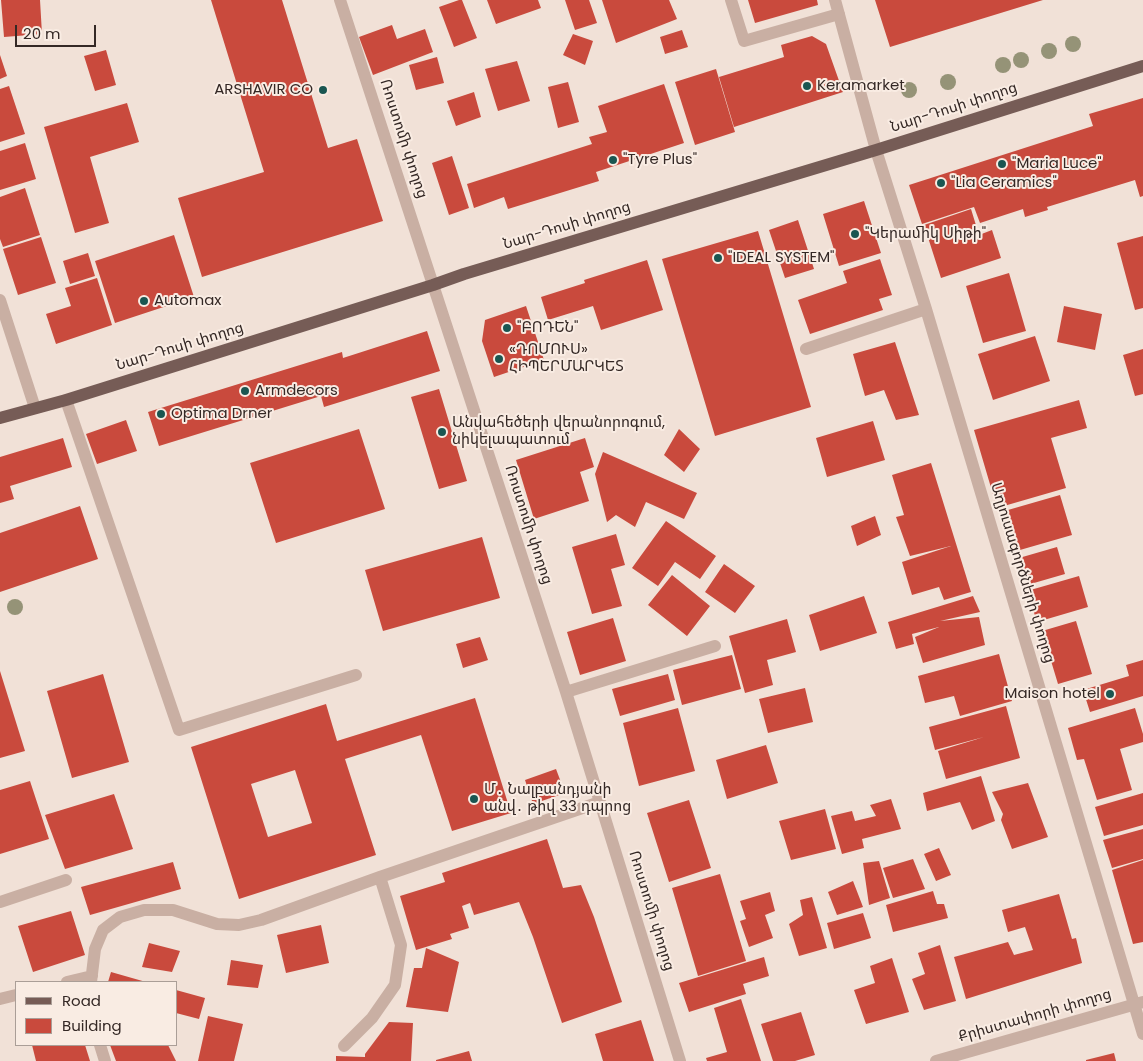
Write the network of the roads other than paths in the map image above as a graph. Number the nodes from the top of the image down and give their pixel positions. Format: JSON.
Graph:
{"nodes":[{"id":1,"x":340,"y":0,"type":"edge"},
{"id":2,"x":731,"y":0,"type":"edge"},
{"id":3,"x":835,"y":0,"type":"edge"},
{"id":4,"x":839,"y":14,"type":"junction"},
{"id":5,"x":1143,"y":66,"type":"edge"},
{"id":6,"x":876,"y":150,"type":"junction"},
{"id":7,"x":433,"y":285,"type":"junction"},
{"id":8,"x":0,"y":300,"type":"edge"},
{"id":9,"x":926,"y":309,"type":"junction"},
{"id":10,"x":806,"y":348,"type":"dead end"},
{"id":11,"x":66,"y":400,"type":"junction"},
{"id":12,"x":35,"y":408,"type":"junction"},
{"id":13,"x":0,"y":418,"type":"edge"},
{"id":14,"x":715,"y":646,"type":"dead end"},
{"id":15,"x":356,"y":675,"type":"dead end"},
{"id":16,"x":566,"y":692,"type":"junction"},
{"id":17,"x":600,"y":802,"type":"junction"},
{"id":18,"x":380,"y":877,"type":"junction"},
{"id":19,"x":66,"y":880,"type":"dead end"},
{"id":20,"x":0,"y":902,"type":"edge"},
{"id":21,"x":92,"y":979,"type":"edge"},
{"id":22,"x":75,"y":981,"type":"edge"},
{"id":23,"x":15,"y":995,"type":"edge"},
{"id":24,"x":0,"y":999,"type":"edge"},
{"id":25,"x":1139,"y":1003,"type":"edge"},
{"id":26,"x":1143,"y":1034,"type":"edge"},
{"id":27,"x":100,"y":1046,"type":"edge"},
{"id":28,"x":344,"y":1046,"type":"dead end"},
{"id":29,"x":105,"y":1061,"type":"edge"},
{"id":30,"x":680,"y":1061,"type":"edge"},
{"id":31,"x":936,"y":1061,"type":"edge"}],
"edges":[{"from":1,"to":7,"type":"street","name":"Ռոստոմի փողոց"},
{"from":2,"to":4,"type":"street"},
{"from":3,"to":4,"type":"street","name":"Աղյուսագործների փողոց"},
{"from":4,"to":6,"type":"street","name":"Աղյուսագործների փողոց"},
{"from":5,"to":6,"type":"main road","name":"Նար-Դոսի փողոց"},
{"from":6,"to":7,"type":"main road","name":"Նար-Դոսի փողոց"},
{"from":6,"to":9,"type":"street","name":"Աղյուսագործների փողոց"},
{"from":7,"to":11,"type":"main road","name":"Նար-Դոսի փողոց"},
{"from":7,"to":16,"type":"street","name":"Ռոստոմի փողոց"},
{"from":8,"to":12,"type":"street"},
{"from":9,"to":10,"type":"street"},
{"from":9,"to":25,"type":"street","name":"Աղյուսագործների փողոց"},
{"from":11,"to":12,"type":"main road","name":"Նար-Դոսի փողոց"},
{"from":11,"to":15,"type":"street"},
{"from":12,"to":13,"type":"main road","name":"Նար-Դոսի փողոց"},
{"from":14,"to":16,"type":"street"},
{"from":16,"to":17,"type":"street","name":"Ռոստոմի փողոց"},
{"from":17,"to":18,"type":"street"},
{"from":17,"to":30,"type":"street","name":"Ռոստոմի փողոց"},
{"from":18,"to":21,"type":"street"},
{"from":18,"to":28,"type":"street"},
{"from":19,"to":20,"type":"street"},
{"from":21,"to":22,"type":"street"},
{"from":23,"to":24,"type":"street"},
{"from":25,"to":26,"type":"street","name":"Աղյուսագործների փողոց"},
{"from":25,"to":31,"type":"street","name":"Քրիստափորի փողոց"},
{"from":27,"to":29,"type":"street"}]}
